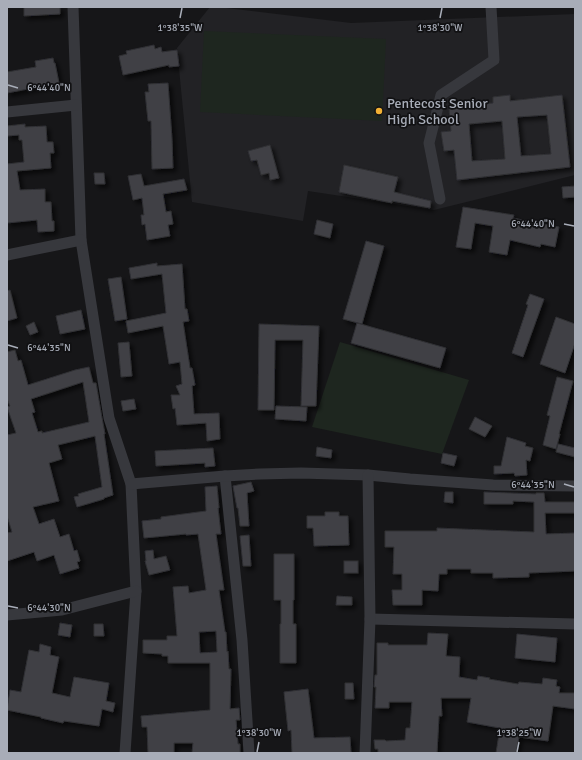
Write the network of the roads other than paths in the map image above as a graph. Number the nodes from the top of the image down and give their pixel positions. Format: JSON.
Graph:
{"nodes":[{"id":1,"x":73,"y":7,"type":"edge"},
{"id":2,"x":491,"y":7,"type":"edge"},
{"id":3,"x":76,"y":105,"type":"junction"},
{"id":4,"x":7,"y":112,"type":"edge"},
{"id":5,"x":440,"y":199,"type":"dead end"},
{"id":6,"x":81,"y":240,"type":"junction"},
{"id":7,"x":7,"y":255,"type":"edge"},
{"id":8,"x":368,"y":475,"type":"junction"},
{"id":9,"x":225,"y":476,"type":"junction"},
{"id":10,"x":131,"y":484,"type":"junction"},
{"id":11,"x":575,"y":486,"type":"edge"},
{"id":12,"x":136,"y":591,"type":"junction"},
{"id":13,"x":7,"y":615,"type":"edge"},
{"id":14,"x":370,"y":619,"type":"junction"},
{"id":15,"x":575,"y":624,"type":"edge"},
{"id":16,"x":125,"y":753,"type":"edge"},
{"id":17,"x":249,"y":753,"type":"edge"},
{"id":18,"x":365,"y":753,"type":"edge"}],
"edges":[{"from":1,"to":3,"type":"street"},
{"from":2,"to":5,"type":"street"},
{"from":3,"to":4,"type":"street"},
{"from":3,"to":6,"type":"street"},
{"from":6,"to":7,"type":"street"},
{"from":6,"to":10,"type":"street"},
{"from":8,"to":9,"type":"street"},
{"from":8,"to":11,"type":"street"},
{"from":8,"to":14,"type":"street"},
{"from":9,"to":10,"type":"street"},
{"from":9,"to":17,"type":"street"},
{"from":10,"to":12,"type":"street"},
{"from":12,"to":13,"type":"street"},
{"from":12,"to":16,"type":"street"},
{"from":14,"to":15,"type":"street"},
{"from":14,"to":18,"type":"street"}]}
